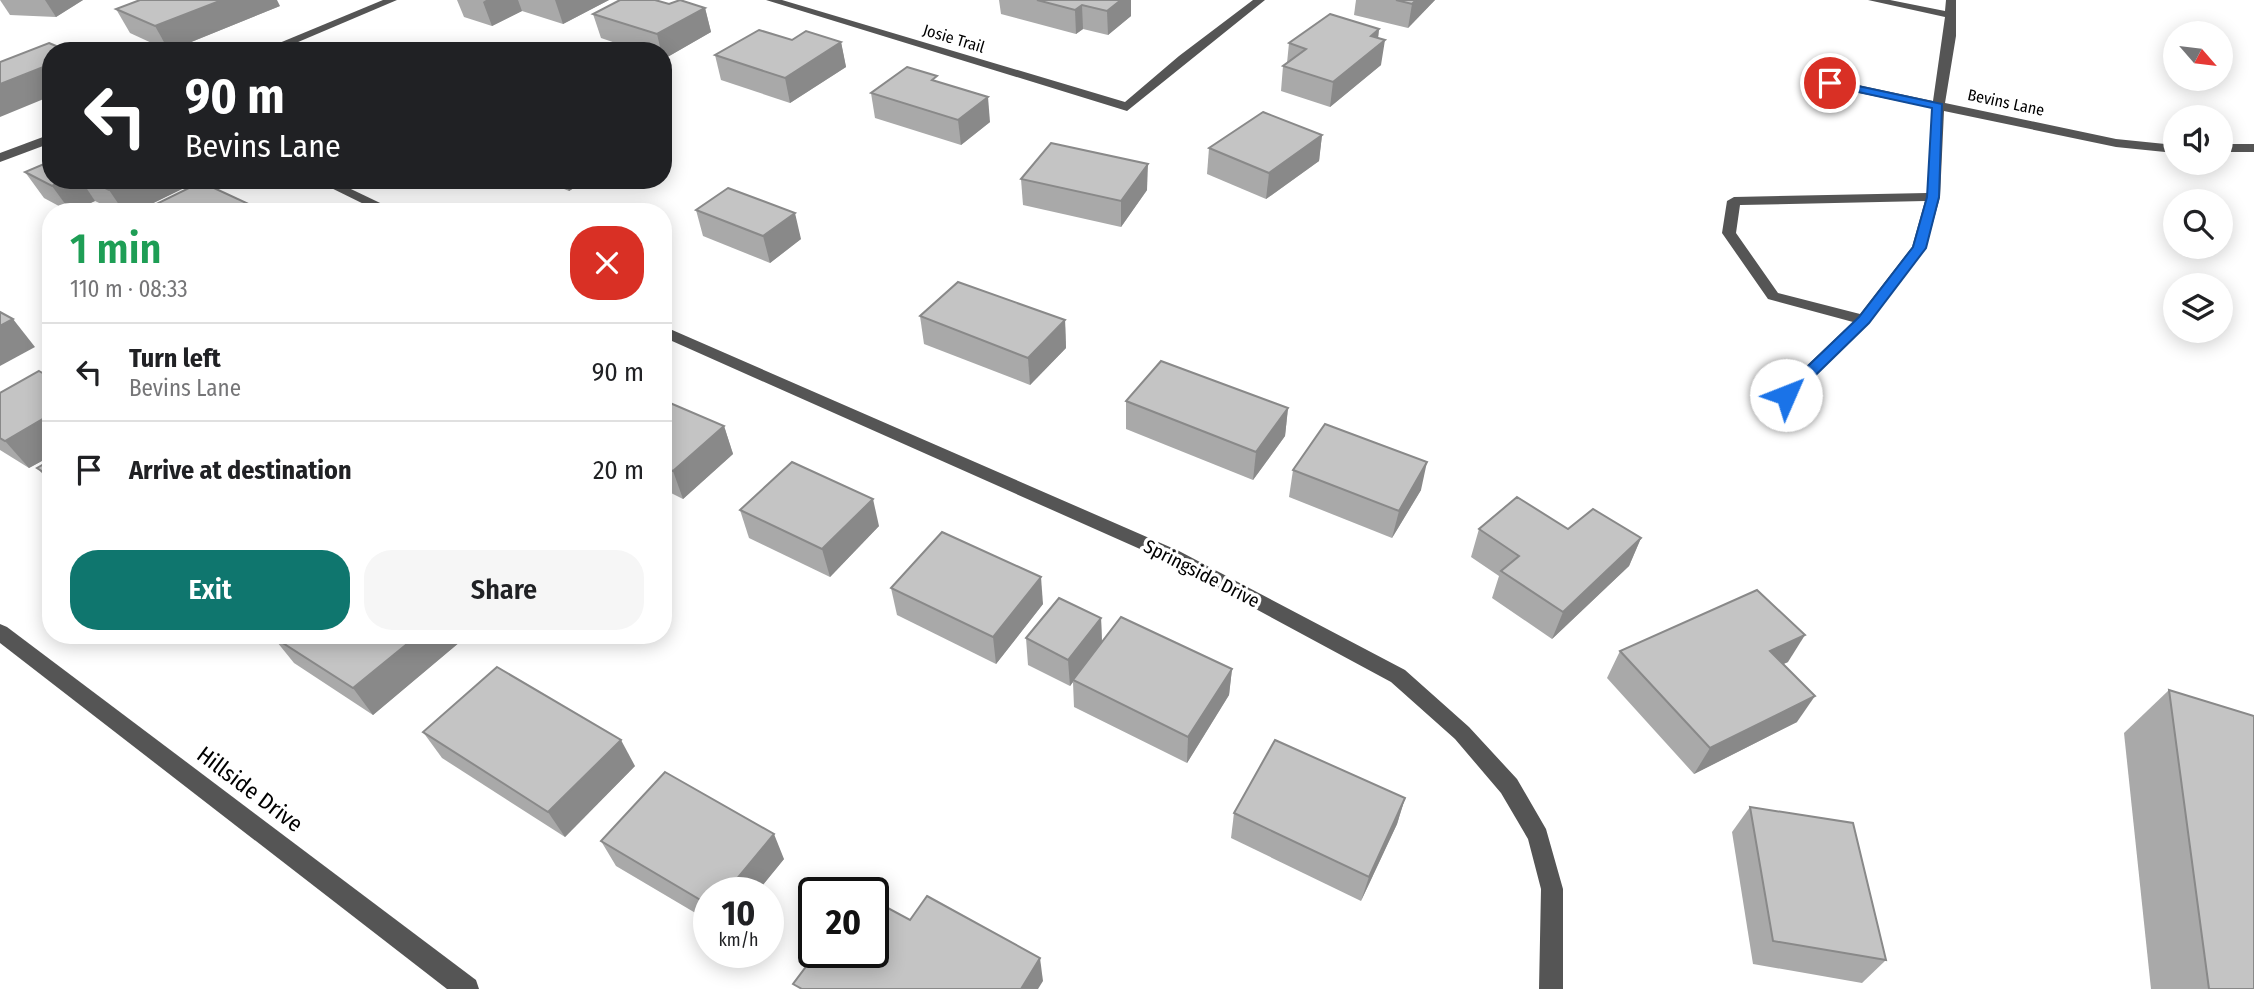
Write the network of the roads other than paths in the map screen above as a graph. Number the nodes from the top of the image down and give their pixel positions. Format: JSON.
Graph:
{"nodes":[{"id":1,"x":392,"y":0,"type":"edge"},
{"id":2,"x":771,"y":0,"type":"edge"},
{"id":3,"x":1260,"y":0,"type":"edge"},
{"id":4,"x":1873,"y":0,"type":"edge"},
{"id":5,"x":1951,"y":0,"type":"edge"},
{"id":6,"x":1951,"y":15,"type":"junction"},
{"id":7,"x":288,"y":42,"type":"edge"},
{"id":8,"x":1830,"y":83,"type":"dead end"},
{"id":9,"x":1938,"y":106,"type":"junction"},
{"id":10,"x":42,"y":142,"type":"edge"},
{"id":11,"x":2163,"y":148,"type":"edge"},
{"id":12,"x":2233,"y":148,"type":"edge"},
{"id":13,"x":2254,"y":148,"type":"edge"},
{"id":14,"x":0,"y":158,"type":"edge"},
{"id":15,"x":341,"y":189,"type":"edge"},
{"id":16,"x":1933,"y":197,"type":"junction"},
{"id":17,"x":372,"y":203,"type":"edge"},
{"id":18,"x":1864,"y":320,"type":"junction"},
{"id":19,"x":672,"y":335,"type":"edge"},
{"id":20,"x":1786,"y":395,"type":"dead end"},
{"id":21,"x":0,"y":632,"type":"edge"},
{"id":22,"x":467,"y":989,"type":"edge"},
{"id":23,"x":1551,"y":989,"type":"edge"}],
"edges":[{"from":1,"to":7,"type":"street"},
{"from":2,"to":3,"type":"street","name":"Josie Trail"},
{"from":4,"to":6,"type":"street"},
{"from":5,"to":6,"type":"street"},
{"from":6,"to":9,"type":"street"},
{"from":8,"to":9,"type":"street","name":"Bevins Lane"},
{"from":9,"to":11,"type":"street","name":"Bevins Lane"},
{"from":9,"to":16,"type":"street"},
{"from":10,"to":14,"type":"street"},
{"from":12,"to":13,"type":"street"},
{"from":15,"to":17,"type":"street"},
{"from":16,"to":18,"type":"street"},
{"from":16,"to":18,"type":"street"},
{"from":18,"to":20,"type":"street"},
{"from":19,"to":23,"type":"street","name":"Springside Drive"},
{"from":21,"to":22,"type":"street","name":"Hillside Drive"}]}
